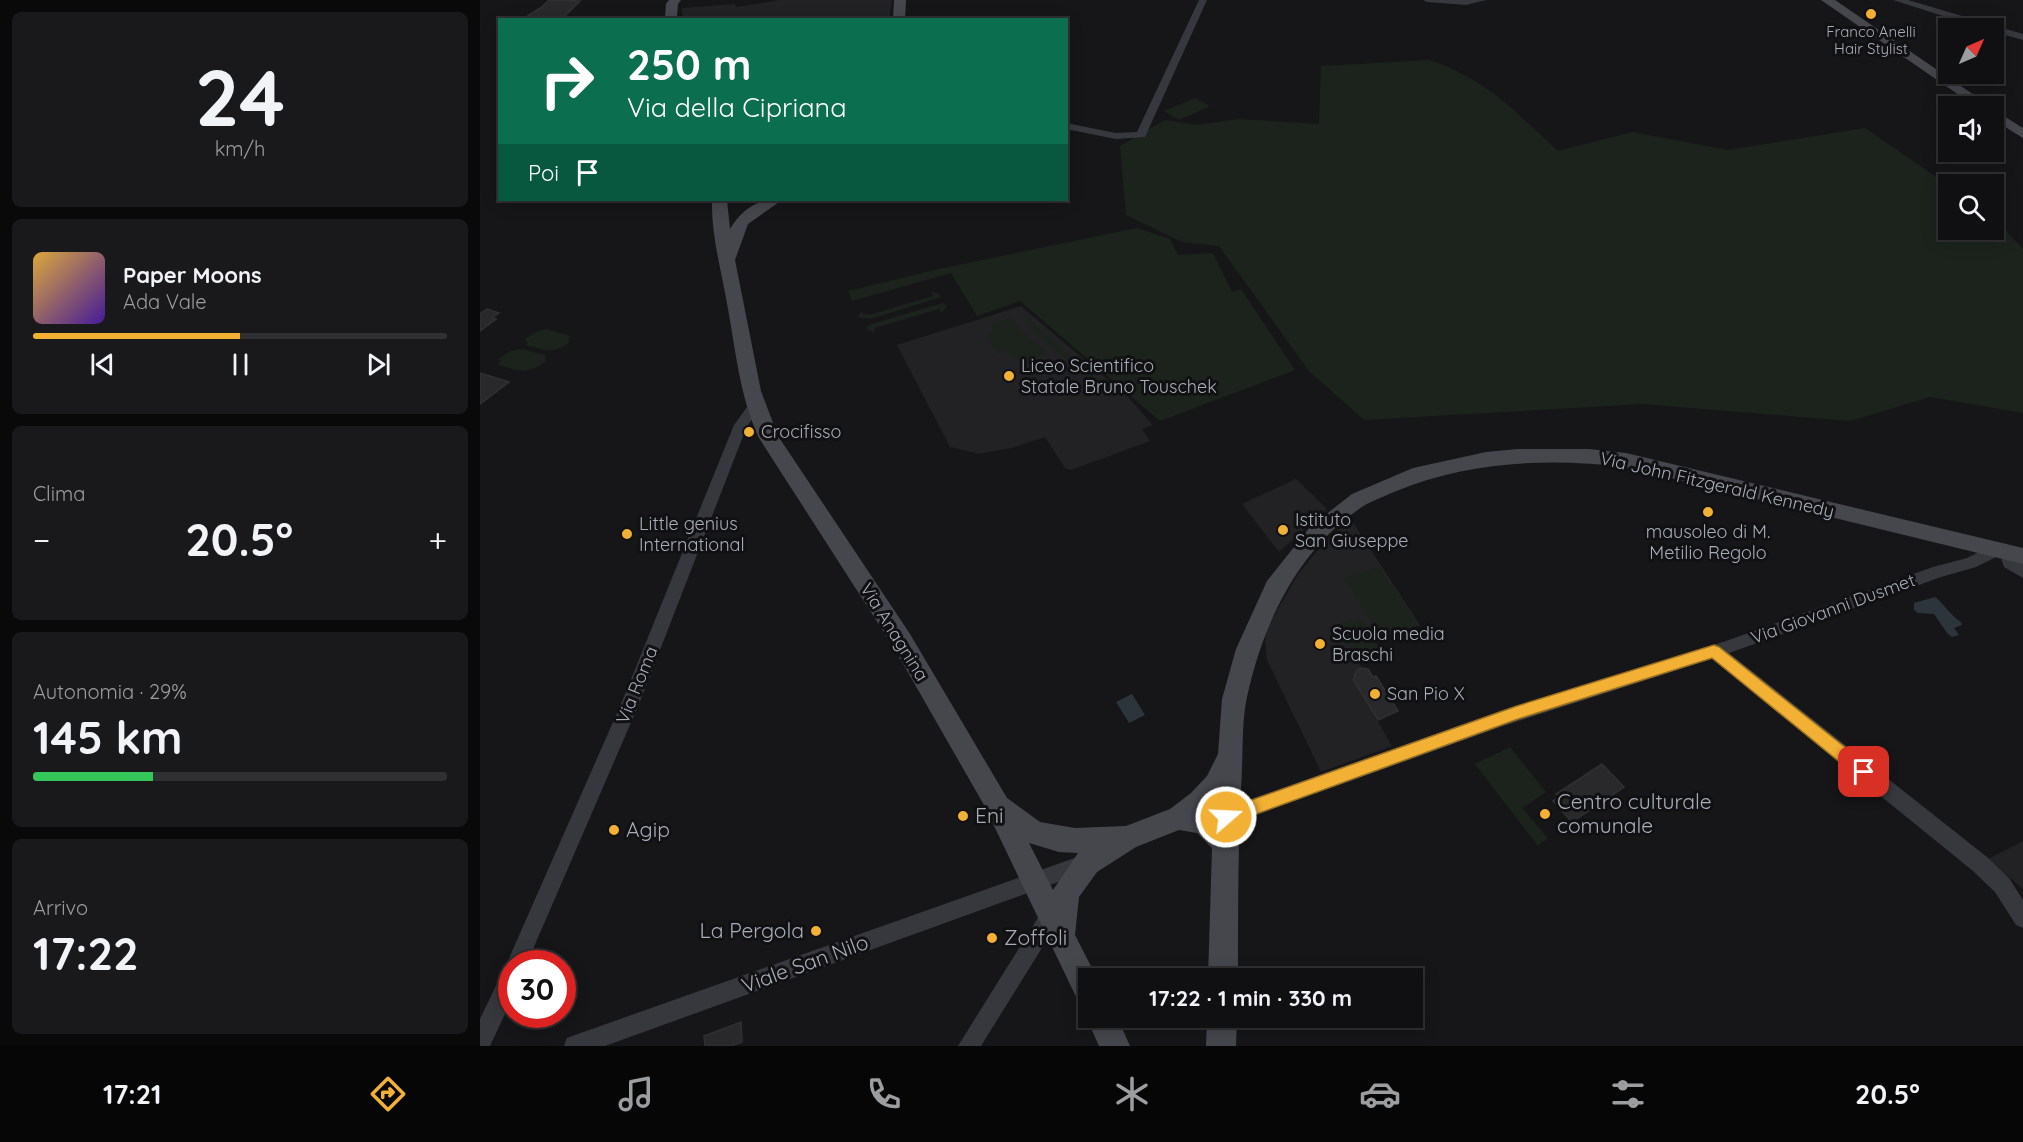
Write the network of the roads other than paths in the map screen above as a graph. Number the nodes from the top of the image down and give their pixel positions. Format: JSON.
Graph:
{"nodes":[{"id":1,"x":675,"y":0,"type":"edge"},
{"id":2,"x":900,"y":0,"type":"edge"},
{"id":3,"x":1203,"y":0,"type":"edge"},
{"id":4,"x":1427,"y":0,"type":"edge"},
{"id":5,"x":1827,"y":0,"type":"edge"},
{"id":6,"x":1899,"y":0,"type":"edge"},
{"id":7,"x":1481,"y":1,"type":"edge"},
{"id":8,"x":671,"y":18,"type":"edge"},
{"id":9,"x":899,"y":18,"type":"edge"},
{"id":10,"x":1957,"y":18,"type":"edge"},
{"id":11,"x":2004,"y":32,"type":"edge"},
{"id":12,"x":2023,"y":37,"type":"edge"},
{"id":13,"x":1968,"y":96,"type":"edge"},
{"id":14,"x":2004,"y":121,"type":"edge"},
{"id":15,"x":1068,"y":126,"type":"edge"},
{"id":16,"x":2023,"y":134,"type":"edge"},
{"id":17,"x":719,"y":201,"type":"edge"},
{"id":18,"x":772,"y":201,"type":"edge"},
{"id":19,"x":720,"y":217,"type":"junction"},
{"id":20,"x":739,"y":224,"type":"junction"},
{"id":21,"x":727,"y":263,"type":"junction"},
{"id":22,"x":755,"y":406,"type":"junction"},
{"id":23,"x":2008,"y":553,"type":"edge"},
{"id":24,"x":2023,"y":572,"type":"edge"},
{"id":25,"x":1714,"y":651,"type":"junction"},
{"id":26,"x":1230,"y":752,"type":"junction"},
{"id":27,"x":993,"y":797,"type":"junction"},
{"id":28,"x":1226,"y":817,"type":"junction"},
{"id":29,"x":1179,"y":818,"type":"junction"},
{"id":30,"x":1127,"y":838,"type":"junction"},
{"id":31,"x":1226,"y":845,"type":"junction"},
{"id":32,"x":1087,"y":863,"type":"junction"},
{"id":33,"x":1036,"y":881,"type":"junction"},
{"id":34,"x":2023,"y":918,"type":"edge"},
{"id":35,"x":1056,"y":926,"type":"junction"},
{"id":36,"x":523,"y":950,"type":"edge"},
{"id":37,"x":1223,"y":968,"type":"edge"},
{"id":38,"x":1078,"y":971,"type":"edge"},
{"id":39,"x":498,"y":1004,"type":"edge"},
{"id":40,"x":1106,"y":1028,"type":"edge"},
{"id":41,"x":1222,"y":1028,"type":"edge"},
{"id":42,"x":480,"y":1043,"type":"edge"},
{"id":43,"x":575,"y":1046,"type":"edge"},
{"id":44,"x":969,"y":1046,"type":"edge"},
{"id":45,"x":1115,"y":1046,"type":"edge"},
{"id":46,"x":1221,"y":1046,"type":"edge"}],
"edges":[{"from":1,"to":8,"type":"main road"},
{"from":2,"to":9,"type":"main road"},
{"from":3,"to":15,"type":"street"},
{"from":4,"to":7,"type":"street"},
{"from":5,"to":13,"type":"main road"},
{"from":6,"to":10,"type":"street"},
{"from":11,"to":12,"type":"street"},
{"from":14,"to":16,"type":"main road"},
{"from":17,"to":19,"type":"main road","name":"Via Anagnina"},
{"from":18,"to":20,"type":"main road"},
{"from":19,"to":20,"type":"main road"},
{"from":19,"to":21,"type":"main road","name":"Via Anagnina"},
{"from":20,"to":21,"type":"main road","name":"Via Anagnina"},
{"from":21,"to":22,"type":"main road","name":"Via Anagnina"},
{"from":22,"to":27,"type":"main road","name":"Via Anagnina"},
{"from":22,"to":36,"type":"street","name":"Via Roma"},
{"from":23,"to":24,"type":"street"},
{"from":23,"to":25,"type":"street","name":"Via Giovanni Dusmet"},
{"from":23,"to":26,"type":"main road","name":"Via John Fitzgerald Kennedy"},
{"from":25,"to":28,"type":"street","name":"Via Giovanni Dusmet"},
{"from":25,"to":34,"type":"street"},
{"from":26,"to":28,"type":"main road","name":"Via John Fitzgerald Kennedy"},
{"from":26,"to":29,"type":"main road"},
{"from":27,"to":30,"type":"main road"},
{"from":27,"to":33,"type":"main road","name":"Via Anagnina"},
{"from":28,"to":31,"type":"main road","name":"Via John Fitzgerald Kennedy"},
{"from":29,"to":30,"type":"main road"},
{"from":29,"to":31,"type":"main road"},
{"from":30,"to":32,"type":"main road"},
{"from":31,"to":37,"type":"main road","name":"Via John Fitzgerald Kennedy"},
{"from":32,"to":33,"type":"street","name":"Viale San Nilo"},
{"from":32,"to":35,"type":"main road"},
{"from":33,"to":35,"type":"main road","name":"Via Anagnina"},
{"from":33,"to":43,"type":"street","name":"Viale San Nilo"},
{"from":35,"to":38,"type":"main road","name":"Via Anagnina"},
{"from":35,"to":44,"type":"street"},
{"from":39,"to":42,"type":"street"},
{"from":40,"to":45,"type":"main road"},
{"from":41,"to":46,"type":"main road"}]}
